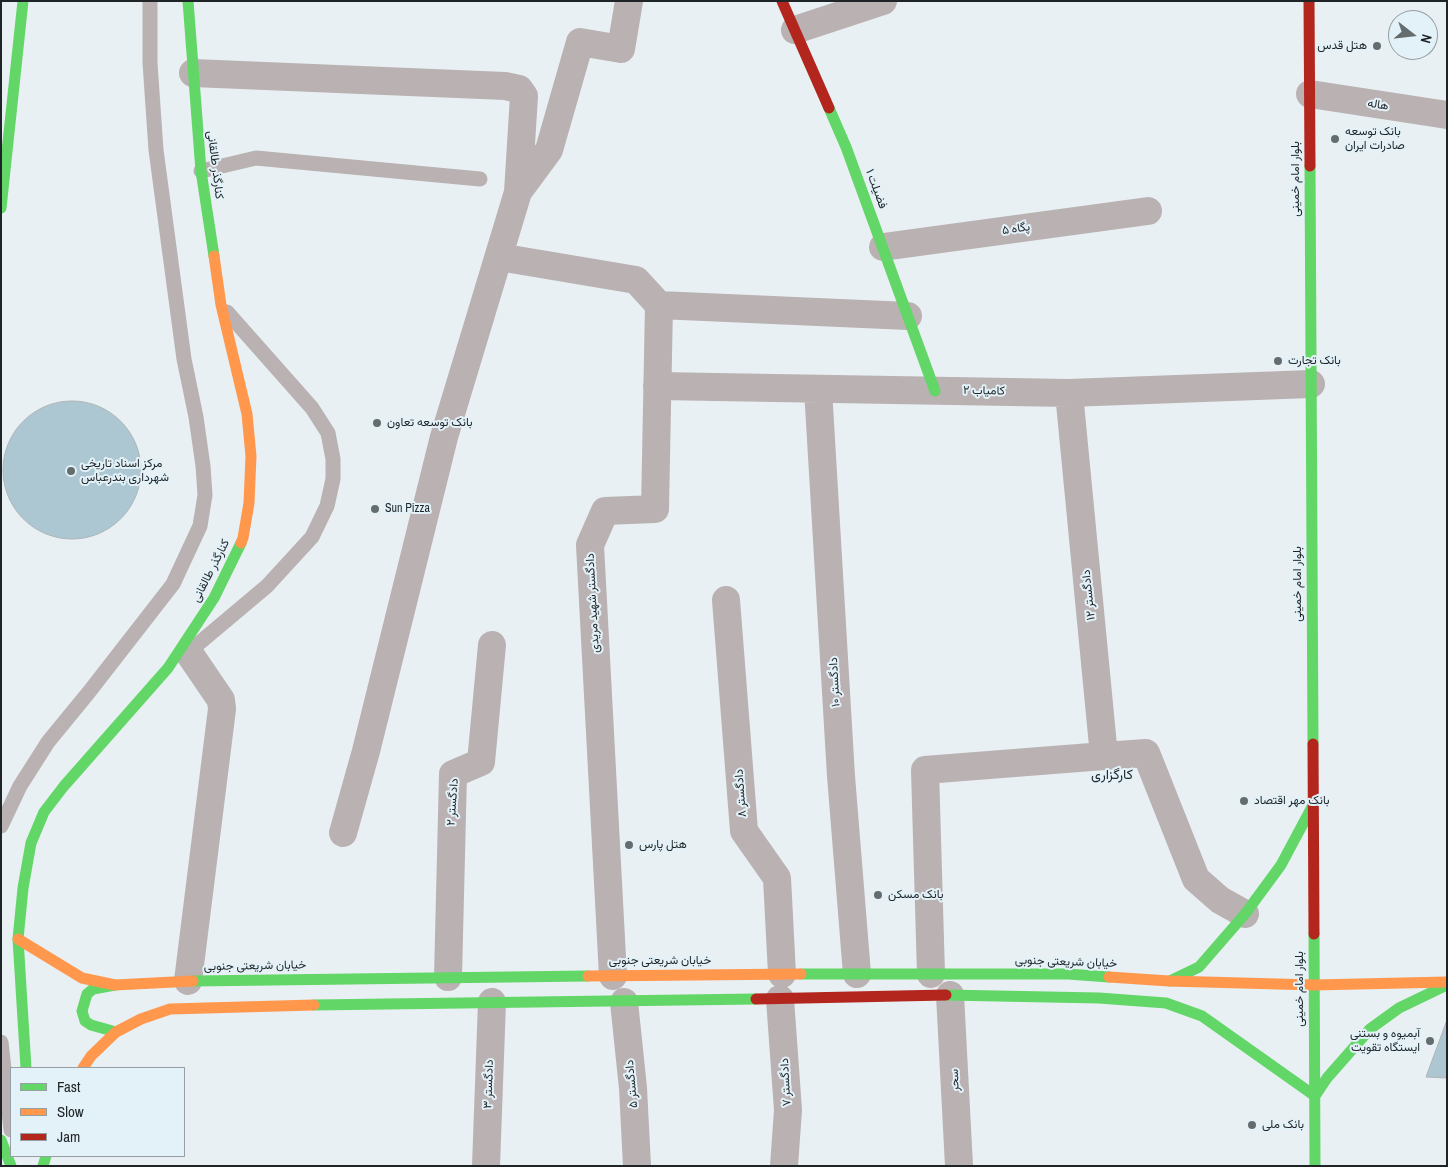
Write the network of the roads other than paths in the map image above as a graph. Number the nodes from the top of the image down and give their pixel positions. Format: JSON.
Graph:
{"nodes":[{"id":1,"x":23,"y":1,"type":"edge"},
{"id":2,"x":150,"y":1,"type":"edge"},
{"id":3,"x":188,"y":1,"type":"edge"},
{"id":4,"x":629,"y":1,"type":"edge"},
{"id":5,"x":782,"y":1,"type":"edge"},
{"id":6,"x":883,"y":1,"type":"edge"},
{"id":7,"x":1309,"y":1,"type":"edge"},
{"id":8,"x":795,"y":30,"type":"junction"},
{"id":9,"x":192,"y":73,"type":"junction"},
{"id":10,"x":1310,"y":94,"type":"junction"},
{"id":11,"x":1447,"y":115,"type":"edge"},
{"id":12,"x":201,"y":171,"type":"junction"},
{"id":13,"x":480,"y":179,"type":"dead end"},
{"id":14,"x":518,"y":192,"type":"junction"},
{"id":15,"x":1,"y":208,"type":"edge"},
{"id":16,"x":1148,"y":212,"type":"dead end"},
{"id":17,"x":883,"y":247,"type":"junction"},
{"id":18,"x":499,"y":257,"type":"junction"},
{"id":19,"x":221,"y":305,"type":"junction"},
{"id":20,"x":659,"y":305,"type":"junction"},
{"id":21,"x":908,"y":316,"type":"junction"},
{"id":22,"x":1311,"y":384,"type":"junction"},
{"id":23,"x":657,"y":386,"type":"junction"},
{"id":24,"x":818,"y":389,"type":"junction"},
{"id":25,"x":935,"y":391,"type":"junction"},
{"id":26,"x":1069,"y":393,"type":"junction"},
{"id":27,"x":726,"y":600,"type":"dead end"},
{"id":28,"x":492,"y":645,"type":"dead end"},
{"id":29,"x":178,"y":660,"type":"junction"},
{"id":30,"x":1104,"y":756,"type":"junction"},
{"id":31,"x":1313,"y":805,"type":"junction"},
{"id":32,"x":1,"y":826,"type":"edge"},
{"id":33,"x":343,"y":834,"type":"dead end"},
{"id":34,"x":1245,"y":914,"type":"junction"},
{"id":35,"x":18,"y":939,"type":"junction"},
{"id":36,"x":857,"y":974,"type":"junction"},
{"id":37,"x":931,"y":974,"type":"junction"},
{"id":38,"x":613,"y":976,"type":"junction"},
{"id":39,"x":448,"y":978,"type":"junction"},
{"id":40,"x":188,"y":981,"type":"junction"},
{"id":41,"x":1170,"y":982,"type":"junction"},
{"id":42,"x":1447,"y":983,"type":"edge"},
{"id":43,"x":1314,"y":985,"type":"junction"},
{"id":44,"x":115,"y":986,"type":"junction"},
{"id":45,"x":781,"y":987,"type":"junction"},
{"id":46,"x":950,"y":994,"type":"junction"},
{"id":47,"x":492,"y":1002,"type":"junction"},
{"id":48,"x":624,"y":1002,"type":"junction"},
{"id":49,"x":116,"y":1032,"type":"junction"},
{"id":50,"x":1,"y":1042,"type":"edge"},
{"id":51,"x":26,"y":1067,"type":"edge"},
{"id":52,"x":84,"y":1067,"type":"edge"},
{"id":53,"x":1315,"y":1096,"type":"junction"},
{"id":54,"x":10,"y":1121,"type":"edge"},
{"id":55,"x":1,"y":1140,"type":"edge"},
{"id":56,"x":10,"y":1154,"type":"edge"},
{"id":57,"x":486,"y":1166,"type":"edge"},
{"id":58,"x":637,"y":1166,"type":"edge"},
{"id":59,"x":784,"y":1166,"type":"edge"},
{"id":60,"x":959,"y":1166,"type":"edge"},
{"id":61,"x":1315,"y":1166,"type":"edge"}],
"edges":[{"from":1,"to":15,"type":"main road"},
{"from":2,"to":32,"type":"lane"},
{"from":3,"to":9,"type":"main road","name":"کنارگذر طالقانی"},
{"from":4,"to":14,"type":"street"},
{"from":5,"to":8,"type":"main road","name":"فضیلت ۱"},
{"from":6,"to":8,"type":"street"},
{"from":7,"to":10,"type":"main road","name":"بلوار امام خمینی"},
{"from":8,"to":17,"type":"main road","name":"فضیلت ۱"},
{"from":9,"to":12,"type":"main road","name":"کنارگذر طالقانی"},
{"from":9,"to":14,"type":"street"},
{"from":10,"to":11,"type":"street","name":"هاله"},
{"from":10,"to":22,"type":"main road","name":"بلوار امام خمینی"},
{"from":12,"to":13,"type":"lane"},
{"from":12,"to":19,"type":"main road","name":"کنارگذر طالقانی"},
{"from":14,"to":18,"type":"street"},
{"from":16,"to":17,"type":"street","name":"پگاه ۵"},
{"from":17,"to":21,"type":"main road","name":"فضیلت ۱"},
{"from":18,"to":20,"type":"street"},
{"from":18,"to":33,"type":"street"},
{"from":19,"to":29,"type":"main road","name":"کنارگذر طالقانی"},
{"from":19,"to":29,"type":"lane"},
{"from":20,"to":21,"type":"street"},
{"from":20,"to":23,"type":"street","name":"دادگستر شهید مریدی"},
{"from":21,"to":25,"type":"main road","name":"فضیلت ۱"},
{"from":22,"to":26,"type":"street","name":"کامیاب ۲"},
{"from":22,"to":31,"type":"main road","name":"بلوار امام خمینی"},
{"from":23,"to":24,"type":"street","name":"کامیاب ۲"},
{"from":23,"to":38,"type":"street","name":"دادگستر شهید مریدی"},
{"from":24,"to":25,"type":"street","name":"کامیاب ۲"},
{"from":24,"to":36,"type":"street","name":"دادگستر ۱۰"},
{"from":25,"to":26,"type":"street","name":"کامیاب ۲"},
{"from":26,"to":30,"type":"street","name":"دادگستر ۱۲"},
{"from":27,"to":45,"type":"street","name":"دادگستر ۸"},
{"from":28,"to":39,"type":"street","name":"دادگستر ۲"},
{"from":29,"to":35,"type":"main road","name":"کنارگذر طالقانی"},
{"from":29,"to":40,"type":"street"},
{"from":30,"to":34,"type":"street"},
{"from":30,"to":37,"type":"street"},
{"from":31,"to":34,"type":"main road"},
{"from":31,"to":43,"type":"main road","name":"بلوار امام خمینی"},
{"from":34,"to":41,"type":"main road"},
{"from":35,"to":44,"type":"main road","name":"خیابان شریعتی جنوبی"},
{"from":35,"to":51,"type":"main road","name":"کنارگذر طالقانی"},
{"from":36,"to":37,"type":"main road","name":"خیابان شریعتی جنوبی"},
{"from":36,"to":45,"type":"main road","name":"خیابان شریعتی جنوبی"},
{"from":37,"to":41,"type":"main road","name":"خیابان شریعتی جنوبی"},
{"from":38,"to":39,"type":"main road","name":"خیابان شریعتی جنوبی"},
{"from":38,"to":45,"type":"main road","name":"خیابان شریعتی جنوبی"},
{"from":39,"to":40,"type":"main road","name":"خیابان شریعتی جنوبی"},
{"from":40,"to":44,"type":"main road","name":"خیابان شریعتی جنوبی"},
{"from":41,"to":43,"type":"main road","name":"خیابان شریعتی جنوبی"},
{"from":42,"to":43,"type":"main road","name":"خیابان شریعتی جنوبی"},
{"from":42,"to":53,"type":"main road"},
{"from":43,"to":53,"type":"main road","name":"بلوار امام خمینی"},
{"from":44,"to":49,"type":"main road"},
{"from":45,"to":46,"type":"main road","name":"خیابان شریعتی جنوبی"},
{"from":45,"to":48,"type":"main road","name":"خیابان شریعتی جنوبی"},
{"from":45,"to":59,"type":"street","name":"دادگستر ۷"},
{"from":46,"to":53,"type":"main road","name":"خیابان شریعتی جنوبی"},
{"from":46,"to":60,"type":"street","name":"سحر"},
{"from":47,"to":48,"type":"main road","name":"خیابان شریعتی جنوبی"},
{"from":47,"to":49,"type":"main road","name":"خیابان شریعتی جنوبی"},
{"from":47,"to":57,"type":"street","name":"دادگستر ۳"},
{"from":48,"to":58,"type":"street","name":"دادگستر ۵"},
{"from":49,"to":52,"type":"main road","name":"خیابان شریعتی جنوبی"},
{"from":50,"to":54,"type":"lane"},
{"from":53,"to":61,"type":"main road","name":"بلوار امام خمینی"},
{"from":55,"to":56,"type":"main road"}]}
